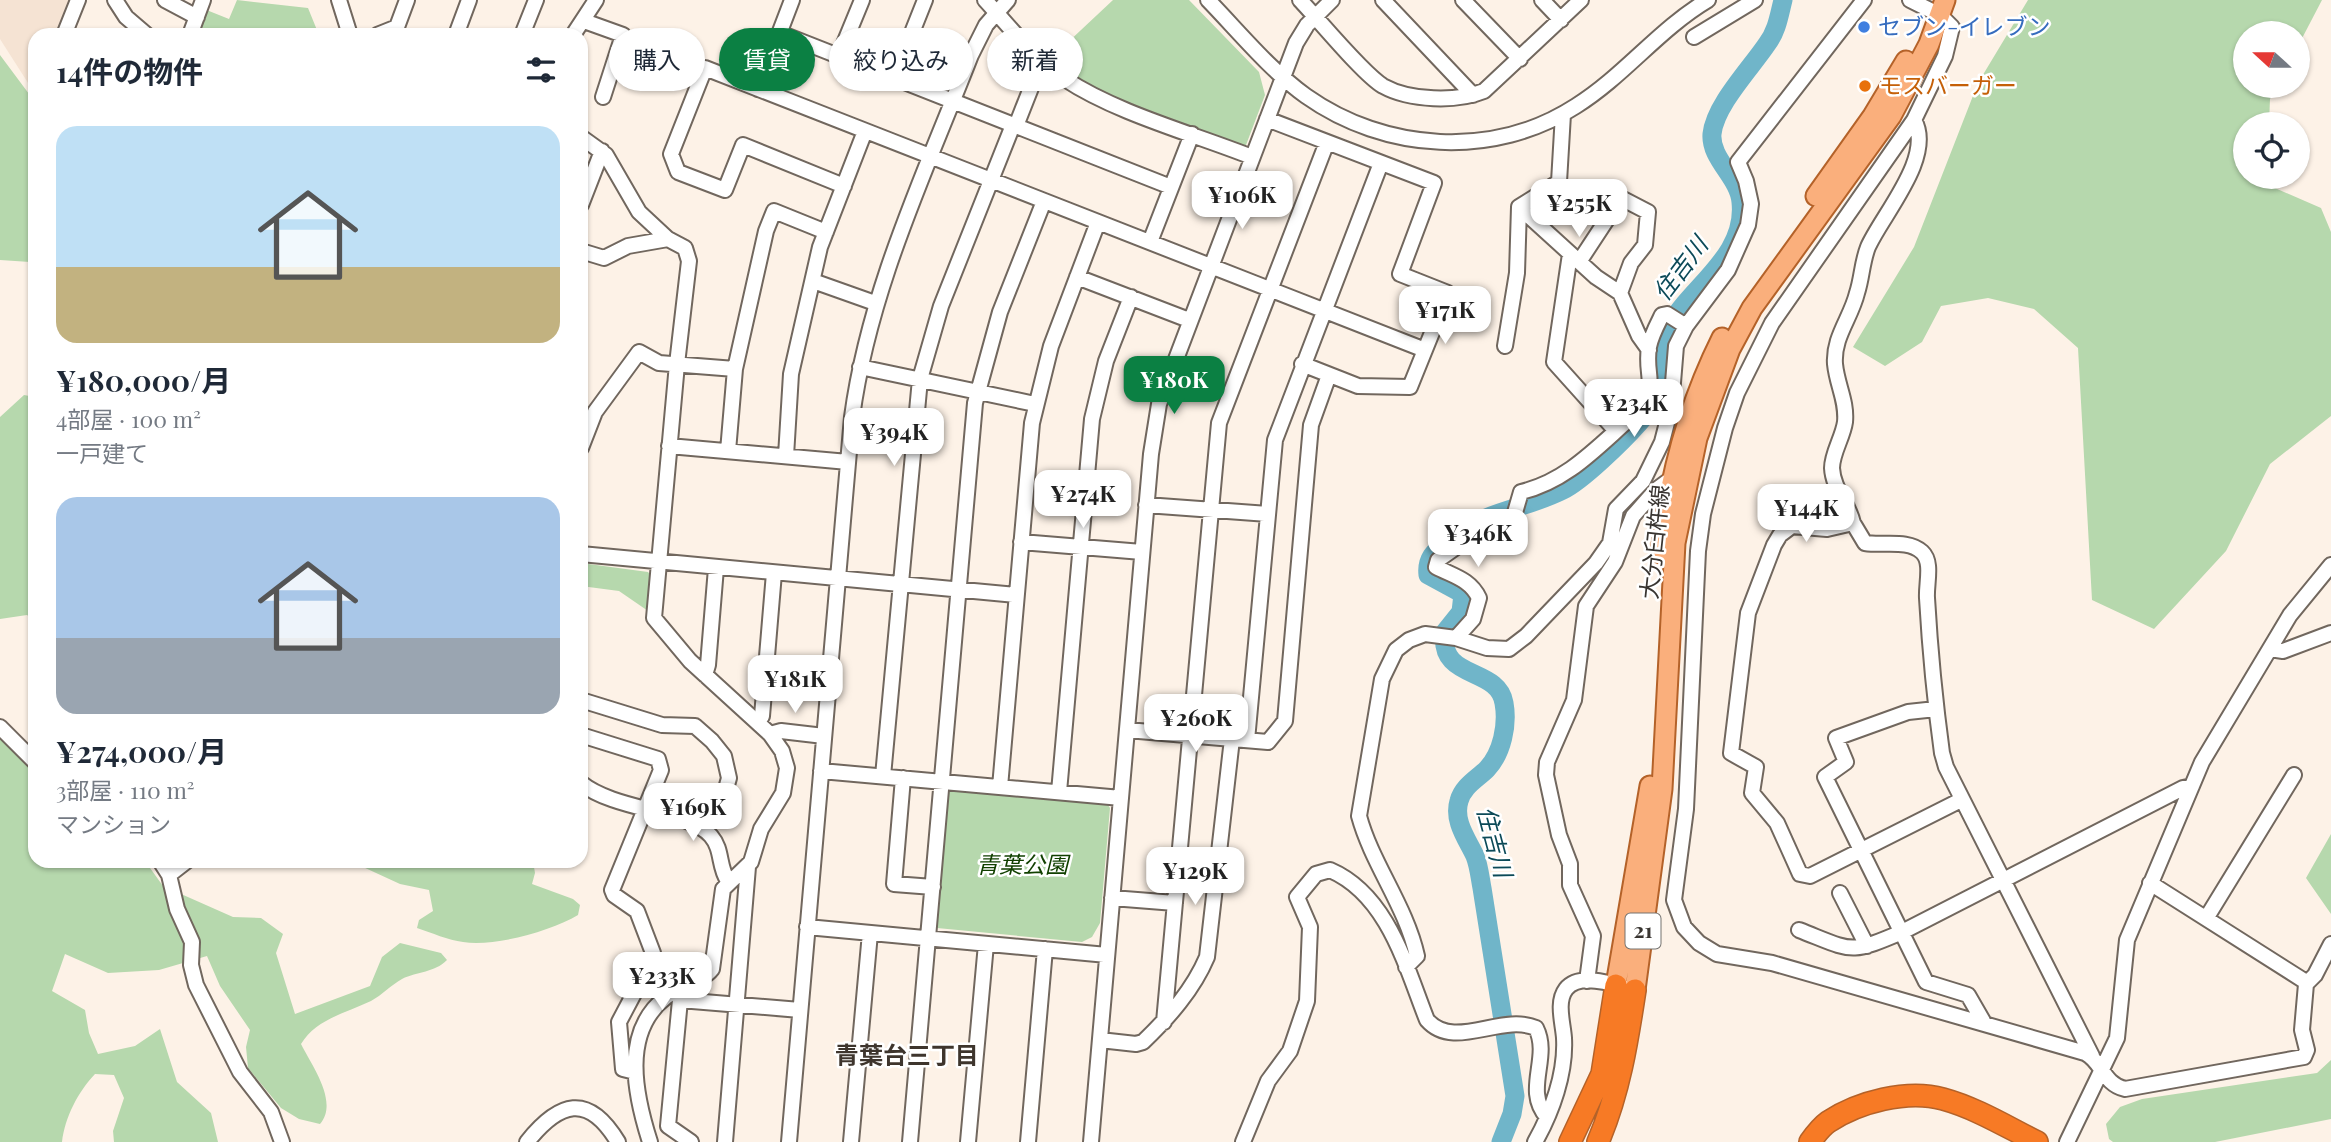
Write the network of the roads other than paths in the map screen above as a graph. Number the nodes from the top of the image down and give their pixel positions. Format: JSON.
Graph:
{"nodes":[{"id":1,"x":78,"y":0,"type":"edge"},
{"id":2,"x":115,"y":0,"type":"edge"},
{"id":3,"x":164,"y":0,"type":"edge"},
{"id":4,"x":203,"y":0,"type":"edge"},
{"id":5,"x":339,"y":0,"type":"edge"},
{"id":6,"x":407,"y":0,"type":"edge"},
{"id":7,"x":469,"y":0,"type":"edge"},
{"id":8,"x":536,"y":0,"type":"edge"},
{"id":9,"x":596,"y":0,"type":"edge"},
{"id":10,"x":792,"y":0,"type":"edge"},
{"id":11,"x":862,"y":0,"type":"edge"},
{"id":12,"x":925,"y":0,"type":"edge"},
{"id":13,"x":985,"y":0,"type":"edge"},
{"id":14,"x":1008,"y":0,"type":"edge"},
{"id":15,"x":1208,"y":0,"type":"edge"},
{"id":16,"x":1300,"y":0,"type":"edge"},
{"id":17,"x":1332,"y":0,"type":"edge"},
{"id":18,"x":1385,"y":0,"type":"edge"},
{"id":19,"x":1463,"y":0,"type":"edge"},
{"id":20,"x":1542,"y":0,"type":"edge"},
{"id":21,"x":1581,"y":0,"type":"edge"},
{"id":22,"x":1708,"y":0,"type":"edge"},
{"id":23,"x":1755,"y":0,"type":"edge"},
{"id":24,"x":1864,"y":0,"type":"edge"},
{"id":25,"x":1910,"y":0,"type":"edge"},
{"id":26,"x":1936,"y":6,"type":"edge"},
{"id":27,"x":997,"y":12,"type":"junction"},
{"id":28,"x":1315,"y":16,"type":"junction"},
{"id":29,"x":197,"y":17,"type":"junction"},
{"id":30,"x":1561,"y":20,"type":"junction"},
{"id":31,"x":584,"y":21,"type":"junction"},
{"id":32,"x":67,"y":28,"type":"edge"},
{"id":33,"x":129,"y":28,"type":"edge"},
{"id":34,"x":193,"y":28,"type":"edge"},
{"id":35,"x":348,"y":28,"type":"edge"},
{"id":36,"x":396,"y":28,"type":"edge"},
{"id":37,"x":459,"y":28,"type":"edge"},
{"id":38,"x":525,"y":28,"type":"edge"},
{"id":39,"x":578,"y":28,"type":"edge"},
{"id":40,"x":782,"y":28,"type":"edge"},
{"id":41,"x":851,"y":28,"type":"edge"},
{"id":42,"x":914,"y":28,"type":"edge"},
{"id":43,"x":1012,"y":28,"type":"edge"},
{"id":44,"x":1694,"y":37,"type":"dead end"},
{"id":45,"x":1520,"y":59,"type":"junction"},
{"id":46,"x":719,"y":74,"type":"edge"},
{"id":47,"x":1283,"y":77,"type":"junction"},
{"id":48,"x":1083,"y":89,"type":"edge"},
{"id":49,"x":763,"y":91,"type":"edge"},
{"id":50,"x":927,"y":91,"type":"edge"},
{"id":51,"x":1029,"y":91,"type":"edge"},
{"id":52,"x":1473,"y":95,"type":"junction"},
{"id":53,"x":603,"y":97,"type":"dead end"},
{"id":54,"x":953,"y":101,"type":"junction"},
{"id":55,"x":1563,"y":114,"type":"junction"},
{"id":56,"x":1267,"y":119,"type":"junction"},
{"id":57,"x":1914,"y":120,"type":"junction"},
{"id":58,"x":1014,"y":125,"type":"junction"},
{"id":59,"x":865,"y":131,"type":"junction"},
{"id":60,"x":1192,"y":134,"type":"junction"},
{"id":61,"x":588,"y":142,"type":"edge"},
{"id":62,"x":1326,"y":142,"type":"junction"},
{"id":63,"x":602,"y":151,"type":"junction"},
{"id":64,"x":931,"y":157,"type":"junction"},
{"id":65,"x":1252,"y":157,"type":"junction"},
{"id":66,"x":1381,"y":163,"type":"junction"},
{"id":67,"x":991,"y":180,"type":"junction"},
{"id":68,"x":844,"y":186,"type":"junction"},
{"id":69,"x":588,"y":187,"type":"edge"},
{"id":70,"x":1171,"y":187,"type":"junction"},
{"id":71,"x":1044,"y":201,"type":"junction"},
{"id":72,"x":1519,"y":207,"type":"junction"},
{"id":73,"x":1098,"y":222,"type":"junction"},
{"id":74,"x":826,"y":232,"type":"junction"},
{"id":75,"x":668,"y":239,"type":"junction"},
{"id":76,"x":1150,"y":242,"type":"junction"},
{"id":77,"x":588,"y":253,"type":"edge"},
{"id":78,"x":1574,"y":258,"type":"junction"},
{"id":79,"x":1210,"y":266,"type":"junction"},
{"id":80,"x":1077,"y":277,"type":"junction"},
{"id":81,"x":813,"y":281,"type":"junction"},
{"id":82,"x":1269,"y":289,"type":"junction"},
{"id":83,"x":1620,"y":293,"type":"junction"},
{"id":84,"x":1131,"y":297,"type":"junction"},
{"id":85,"x":875,"y":303,"type":"junction"},
{"id":86,"x":1323,"y":310,"type":"junction"},
{"id":87,"x":1189,"y":320,"type":"junction"},
{"id":88,"x":1683,"y":324,"type":"junction"},
{"id":89,"x":1505,"y":346,"type":"dead end"},
{"id":90,"x":1425,"y":350,"type":"junction"},
{"id":91,"x":1649,"y":350,"type":"junction"},
{"id":92,"x":677,"y":364,"type":"junction"},
{"id":93,"x":1302,"y":364,"type":"junction"},
{"id":94,"x":860,"y":367,"type":"junction"},
{"id":95,"x":735,"y":369,"type":"junction"},
{"id":96,"x":1329,"y":374,"type":"junction"},
{"id":97,"x":920,"y":379,"type":"junction"},
{"id":98,"x":978,"y":391,"type":"junction"},
{"id":99,"x":1035,"y":404,"type":"junction"},
{"id":100,"x":588,"y":430,"type":"edge"},
{"id":101,"x":1616,"y":431,"type":"junction"},
{"id":102,"x":669,"y":446,"type":"junction"},
{"id":103,"x":728,"y":451,"type":"junction"},
{"id":104,"x":786,"y":456,"type":"junction"},
{"id":105,"x":848,"y":462,"type":"junction"},
{"id":106,"x":1680,"y":476,"type":"junction"},
{"id":107,"x":1146,"y":505,"type":"junction"},
{"id":108,"x":1209,"y":509,"type":"junction"},
{"id":109,"x":1268,"y":514,"type":"junction"},
{"id":110,"x":1853,"y":523,"type":"junction"},
{"id":111,"x":1021,"y":542,"type":"junction"},
{"id":112,"x":1080,"y":547,"type":"junction"},
{"id":113,"x":1142,"y":552,"type":"junction"},
{"id":114,"x":588,"y":555,"type":"edge"},
{"id":115,"x":659,"y":563,"type":"junction"},
{"id":116,"x":2331,"y":565,"type":"edge"},
{"id":117,"x":716,"y":568,"type":"junction"},
{"id":118,"x":774,"y":573,"type":"junction"},
{"id":119,"x":838,"y":579,"type":"junction"},
{"id":120,"x":900,"y":584,"type":"junction"},
{"id":121,"x":959,"y":590,"type":"junction"},
{"id":122,"x":1016,"y":595,"type":"junction"},
{"id":123,"x":2331,"y":633,"type":"edge"},
{"id":124,"x":1448,"y":637,"type":"junction"},
{"id":125,"x":2270,"y":649,"type":"junction"},
{"id":126,"x":705,"y":675,"type":"junction"},
{"id":127,"x":588,"y":702,"type":"edge"},
{"id":128,"x":1936,"y":709,"type":"junction"},
{"id":129,"x":758,"y":723,"type":"junction"},
{"id":130,"x":0,"y":727,"type":"edge"},
{"id":131,"x":1127,"y":730,"type":"junction"},
{"id":132,"x":769,"y":734,"type":"junction"},
{"id":133,"x":824,"y":736,"type":"junction"},
{"id":134,"x":1189,"y":736,"type":"junction"},
{"id":135,"x":588,"y":737,"type":"edge"},
{"id":136,"x":1232,"y":739,"type":"junction"},
{"id":137,"x":1247,"y":740,"type":"junction"},
{"id":138,"x":28,"y":755,"type":"edge"},
{"id":139,"x":821,"y":771,"type":"junction"},
{"id":140,"x":2294,"y":775,"type":"dead end"},
{"id":141,"x":883,"y":776,"type":"junction"},
{"id":142,"x":903,"y":778,"type":"junction"},
{"id":143,"x":942,"y":782,"type":"junction"},
{"id":144,"x":2192,"y":786,"type":"junction"},
{"id":145,"x":1000,"y":787,"type":"junction"},
{"id":146,"x":588,"y":788,"type":"edge"},
{"id":147,"x":1059,"y":792,"type":"junction"},
{"id":148,"x":1121,"y":797,"type":"junction"},
{"id":149,"x":1961,"y":800,"type":"junction"},
{"id":150,"x":647,"y":810,"type":"junction"},
{"id":151,"x":700,"y":826,"type":"junction"},
{"id":152,"x":1860,"y":852,"type":"junction"},
{"id":153,"x":748,"y":867,"type":"junction"},
{"id":154,"x":164,"y":868,"type":"edge"},
{"id":155,"x":178,"y":868,"type":"edge"},
{"id":156,"x":169,"y":875,"type":"junction"},
{"id":157,"x":2003,"y":880,"type":"junction"},
{"id":158,"x":728,"y":881,"type":"junction"},
{"id":159,"x":2150,"y":883,"type":"junction"},
{"id":160,"x":933,"y":887,"type":"junction"},
{"id":161,"x":1840,"y":893,"type":"dead end"},
{"id":162,"x":1112,"y":898,"type":"junction"},
{"id":163,"x":810,"y":899,"type":"junction"},
{"id":164,"x":1175,"y":903,"type":"junction"},
{"id":165,"x":2207,"y":917,"type":"junction"},
{"id":166,"x":1110,"y":923,"type":"junction"},
{"id":167,"x":807,"y":927,"type":"junction"},
{"id":168,"x":833,"y":929,"type":"junction"},
{"id":169,"x":1799,"y":930,"type":"dead end"},
{"id":170,"x":1902,"y":932,"type":"junction"},
{"id":171,"x":870,"y":933,"type":"junction"},
{"id":172,"x":928,"y":938,"type":"junction"},
{"id":173,"x":986,"y":944,"type":"junction"},
{"id":174,"x":2331,"y":944,"type":"edge"},
{"id":175,"x":1867,"y":946,"type":"junction"},
{"id":176,"x":1045,"y":949,"type":"junction"},
{"id":177,"x":1076,"y":952,"type":"junction"},
{"id":178,"x":1107,"y":955,"type":"junction"},
{"id":179,"x":1406,"y":967,"type":"junction"},
{"id":180,"x":1587,"y":981,"type":"junction"},
{"id":181,"x":2306,"y":982,"type":"junction"},
{"id":182,"x":1625,"y":988,"type":"junction"},
{"id":183,"x":736,"y":1005,"type":"junction"},
{"id":184,"x":800,"y":1010,"type":"junction"},
{"id":185,"x":1164,"y":1021,"type":"junction"},
{"id":186,"x":1983,"y":1021,"type":"junction"},
{"id":187,"x":1100,"y":1040,"type":"junction"},
{"id":188,"x":2092,"y":1056,"type":"junction"},
{"id":189,"x":635,"y":1072,"type":"junction"},
{"id":190,"x":2101,"y":1073,"type":"junction"},
{"id":191,"x":1547,"y":1117,"type":"junction"},
{"id":192,"x":282,"y":1142,"type":"edge"},
{"id":193,"x":527,"y":1142,"type":"edge"},
{"id":194,"x":618,"y":1142,"type":"edge"},
{"id":195,"x":650,"y":1142,"type":"edge"},
{"id":196,"x":691,"y":1142,"type":"edge"},
{"id":197,"x":725,"y":1142,"type":"edge"},
{"id":198,"x":789,"y":1142,"type":"edge"},
{"id":199,"x":851,"y":1142,"type":"edge"},
{"id":200,"x":911,"y":1142,"type":"edge"},
{"id":201,"x":968,"y":1142,"type":"edge"},
{"id":202,"x":1028,"y":1142,"type":"edge"},
{"id":203,"x":1091,"y":1142,"type":"edge"},
{"id":204,"x":1243,"y":1142,"type":"edge"},
{"id":205,"x":1535,"y":1142,"type":"edge"},
{"id":206,"x":1570,"y":1142,"type":"edge"},
{"id":207,"x":1598,"y":1142,"type":"edge"},
{"id":208,"x":1810,"y":1142,"type":"edge"},
{"id":209,"x":2037,"y":1142,"type":"edge"},
{"id":210,"x":2067,"y":1142,"type":"edge"}],
"edges":[{"from":1,"to":32,"type":"street"},
{"from":2,"to":33,"type":"street"},
{"from":3,"to":29,"type":"street"},
{"from":4,"to":29,"type":"street"},
{"from":5,"to":35,"type":"street"},
{"from":6,"to":36,"type":"street"},
{"from":7,"to":37,"type":"street"},
{"from":8,"to":38,"type":"street"},
{"from":9,"to":31,"type":"street"},
{"from":10,"to":40,"type":"street"},
{"from":11,"to":41,"type":"street"},
{"from":12,"to":42,"type":"street"},
{"from":13,"to":27,"type":"street"},
{"from":14,"to":27,"type":"street"},
{"from":15,"to":47,"type":"street"},
{"from":16,"to":28,"type":"street"},
{"from":17,"to":28,"type":"street"},
{"from":18,"to":52,"type":"street"},
{"from":19,"to":45,"type":"street"},
{"from":20,"to":30,"type":"street"},
{"from":21,"to":30,"type":"street"},
{"from":22,"to":55,"type":"street"},
{"from":23,"to":44,"type":"street"},
{"from":24,"to":88,"type":"street"},
{"from":25,"to":26,"type":"street"},
{"from":26,"to":57,"type":"street"},
{"from":26,"to":106,"type":"main road","name":"大分臼杵線","number":"21"},
{"from":27,"to":43,"type":"street"},
{"from":27,"to":54,"type":"street"},
{"from":28,"to":47,"type":"street"},
{"from":28,"to":52,"type":"street"},
{"from":29,"to":34,"type":"street"},
{"from":30,"to":45,"type":"street"},
{"from":31,"to":39,"type":"street"},
{"from":31,"to":53,"type":"street"},
{"from":45,"to":52,"type":"street"},
{"from":46,"to":68,"type":"street"},
{"from":47,"to":55,"type":"street"},
{"from":47,"to":56,"type":"street"},
{"from":48,"to":60,"type":"street"},
{"from":49,"to":59,"type":"street"},
{"from":50,"to":54,"type":"street"},
{"from":51,"to":58,"type":"street"},
{"from":54,"to":58,"type":"street"},
{"from":54,"to":64,"type":"street"},
{"from":55,"to":72,"type":"street"},
{"from":56,"to":62,"type":"street"},
{"from":56,"to":65,"type":"street"},
{"from":57,"to":110,"type":"street"},
{"from":57,"to":186,"type":"street"},
{"from":58,"to":67,"type":"street"},
{"from":58,"to":70,"type":"street"},
{"from":59,"to":64,"type":"street"},
{"from":59,"to":68,"type":"street"},
{"from":60,"to":65,"type":"street"},
{"from":60,"to":70,"type":"street"},
{"from":61,"to":63,"type":"street"},
{"from":62,"to":66,"type":"street"},
{"from":62,"to":82,"type":"street"},
{"from":63,"to":69,"type":"street"},
{"from":63,"to":75,"type":"street"},
{"from":64,"to":67,"type":"street"},
{"from":64,"to":85,"type":"street"},
{"from":65,"to":79,"type":"street"},
{"from":66,"to":86,"type":"street"},
{"from":66,"to":90,"type":"street"},
{"from":67,"to":71,"type":"street"},
{"from":67,"to":97,"type":"street"},
{"from":68,"to":74,"type":"street"},
{"from":70,"to":76,"type":"street"},
{"from":71,"to":73,"type":"street"},
{"from":71,"to":98,"type":"street"},
{"from":72,"to":78,"type":"street"},
{"from":72,"to":89,"type":"street"},
{"from":73,"to":76,"type":"street"},
{"from":73,"to":80,"type":"street"},
{"from":74,"to":81,"type":"street"},
{"from":74,"to":95,"type":"street"},
{"from":75,"to":77,"type":"street"},
{"from":75,"to":92,"type":"street"},
{"from":76,"to":79,"type":"street"},
{"from":78,"to":83,"type":"street"},
{"from":78,"to":83,"type":"street"},
{"from":78,"to":101,"type":"street"},
{"from":79,"to":82,"type":"street"},
{"from":79,"to":87,"type":"street"},
{"from":80,"to":84,"type":"street"},
{"from":80,"to":99,"type":"street"},
{"from":81,"to":85,"type":"street"},
{"from":81,"to":104,"type":"street"},
{"from":82,"to":86,"type":"street"},
{"from":82,"to":108,"type":"street"},
{"from":83,"to":91,"type":"street"},
{"from":84,"to":87,"type":"street"},
{"from":84,"to":112,"type":"street"},
{"from":85,"to":94,"type":"street"},
{"from":86,"to":90,"type":"street"},
{"from":86,"to":93,"type":"street"},
{"from":87,"to":107,"type":"street"},
{"from":88,"to":91,"type":"street"},
{"from":88,"to":124,"type":"street"},
{"from":90,"to":96,"type":"street"},
{"from":91,"to":101,"type":"street"},
{"from":92,"to":95,"type":"street"},
{"from":92,"to":100,"type":"street"},
{"from":92,"to":102,"type":"street"},
{"from":93,"to":96,"type":"street"},
{"from":93,"to":109,"type":"street"},
{"from":94,"to":97,"type":"street"},
{"from":94,"to":105,"type":"street"},
{"from":95,"to":103,"type":"street"},
{"from":96,"to":137,"type":"street"},
{"from":97,"to":98,"type":"street"},
{"from":97,"to":120,"type":"street"},
{"from":98,"to":99,"type":"street"},
{"from":98,"to":121,"type":"street"},
{"from":99,"to":111,"type":"street"},
{"from":101,"to":124,"type":"street"},
{"from":102,"to":103,"type":"street"},
{"from":102,"to":115,"type":"street"},
{"from":103,"to":104,"type":"street"},
{"from":104,"to":105,"type":"street"},
{"from":105,"to":119,"type":"street"},
{"from":106,"to":180,"type":"street"},
{"from":106,"to":182,"type":"main road","name":"大分臼杵線","number":"21"},
{"from":107,"to":108,"type":"street"},
{"from":107,"to":113,"type":"street"},
{"from":108,"to":109,"type":"street"},
{"from":108,"to":134,"type":"street"},
{"from":109,"to":137,"type":"street"},
{"from":110,"to":128,"type":"street"},
{"from":110,"to":152,"type":"street"},
{"from":111,"to":112,"type":"street"},
{"from":111,"to":122,"type":"street"},
{"from":112,"to":113,"type":"street"},
{"from":112,"to":147,"type":"street"},
{"from":113,"to":131,"type":"street"},
{"from":114,"to":115,"type":"street"},
{"from":115,"to":117,"type":"street"},
{"from":115,"to":126,"type":"street"},
{"from":116,"to":125,"type":"street"},
{"from":117,"to":118,"type":"street"},
{"from":117,"to":126,"type":"street"},
{"from":118,"to":119,"type":"street"},
{"from":118,"to":129,"type":"street"},
{"from":119,"to":120,"type":"street"},
{"from":119,"to":133,"type":"street"},
{"from":120,"to":121,"type":"street"},
{"from":120,"to":141,"type":"street"},
{"from":121,"to":122,"type":"street"},
{"from":121,"to":143,"type":"street"},
{"from":122,"to":145,"type":"street"},
{"from":123,"to":125,"type":"street"},
{"from":124,"to":179,"type":"street"},
{"from":125,"to":144,"type":"street"},
{"from":126,"to":129,"type":"street"},
{"from":127,"to":151,"type":"street"},
{"from":128,"to":149,"type":"street"},
{"from":128,"to":152,"type":"street"},
{"from":129,"to":132,"type":"street"},
{"from":130,"to":138,"type":"street"},
{"from":131,"to":134,"type":"street"},
{"from":131,"to":148,"type":"street"},
{"from":132,"to":133,"type":"street"},
{"from":132,"to":153,"type":"street"},
{"from":133,"to":139,"type":"street"},
{"from":134,"to":136,"type":"street"},
{"from":134,"to":164,"type":"street"},
{"from":135,"to":150,"type":"street"},
{"from":136,"to":137,"type":"street"},
{"from":136,"to":185,"type":"street"},
{"from":139,"to":141,"type":"street"},
{"from":139,"to":163,"type":"street"},
{"from":140,"to":165,"type":"street"},
{"from":141,"to":142,"type":"street"},
{"from":142,"to":143,"type":"street"},
{"from":142,"to":160,"type":"street"},
{"from":143,"to":145,"type":"street"},
{"from":143,"to":160,"type":"street"},
{"from":144,"to":157,"type":"street"},
{"from":144,"to":159,"type":"street"},
{"from":145,"to":147,"type":"street"},
{"from":146,"to":150,"type":"street"},
{"from":147,"to":148,"type":"street"},
{"from":148,"to":162,"type":"street"},
{"from":149,"to":152,"type":"street"},
{"from":149,"to":157,"type":"street"},
{"from":150,"to":151,"type":"street"},
{"from":150,"to":189,"type":"street"},
{"from":151,"to":158,"type":"street"},
{"from":152,"to":170,"type":"street"},
{"from":153,"to":158,"type":"street"},
{"from":153,"to":183,"type":"street"},
{"from":154,"to":156,"type":"street"},
{"from":155,"to":156,"type":"street"},
{"from":156,"to":192,"type":"street"},
{"from":157,"to":170,"type":"street"},
{"from":157,"to":188,"type":"street"},
{"from":158,"to":189,"type":"street"},
{"from":159,"to":165,"type":"street"},
{"from":159,"to":190,"type":"street"},
{"from":160,"to":172,"type":"street"},
{"from":161,"to":175,"type":"street"},
{"from":162,"to":164,"type":"street"},
{"from":162,"to":166,"type":"street"},
{"from":163,"to":167,"type":"street"},
{"from":163,"to":168,"type":"street"},
{"from":164,"to":185,"type":"street"},
{"from":165,"to":181,"type":"street"},
{"from":166,"to":177,"type":"street"},
{"from":166,"to":178,"type":"street"},
{"from":167,"to":168,"type":"street"},
{"from":167,"to":184,"type":"street"},
{"from":168,"to":171,"type":"street"},
{"from":169,"to":175,"type":"street"},
{"from":170,"to":175,"type":"street"},
{"from":170,"to":186,"type":"street"},
{"from":171,"to":172,"type":"street"},
{"from":171,"to":199,"type":"street"},
{"from":172,"to":173,"type":"street"},
{"from":172,"to":200,"type":"street"},
{"from":173,"to":176,"type":"street"},
{"from":173,"to":201,"type":"street"},
{"from":174,"to":181,"type":"street"},
{"from":176,"to":177,"type":"street"},
{"from":176,"to":202,"type":"street"},
{"from":177,"to":178,"type":"street"},
{"from":178,"to":187,"type":"street"},
{"from":179,"to":191,"type":"street"},
{"from":179,"to":204,"type":"street"},
{"from":180,"to":182,"type":"street"},
{"from":180,"to":191,"type":"street"},
{"from":181,"to":190,"type":"street"},
{"from":182,"to":206,"type":"highway"},
{"from":182,"to":207,"type":"highway"},
{"from":183,"to":184,"type":"street"},
{"from":183,"to":196,"type":"street"},
{"from":183,"to":197,"type":"street"},
{"from":184,"to":198,"type":"street"},
{"from":185,"to":187,"type":"street"},
{"from":186,"to":188,"type":"street"},
{"from":187,"to":203,"type":"street"},
{"from":188,"to":190,"type":"street"},
{"from":189,"to":195,"type":"street"},
{"from":190,"to":210,"type":"street"},
{"from":191,"to":205,"type":"street"},
{"from":193,"to":194,"type":"street"},
{"from":208,"to":209,"type":"highway"}]}
